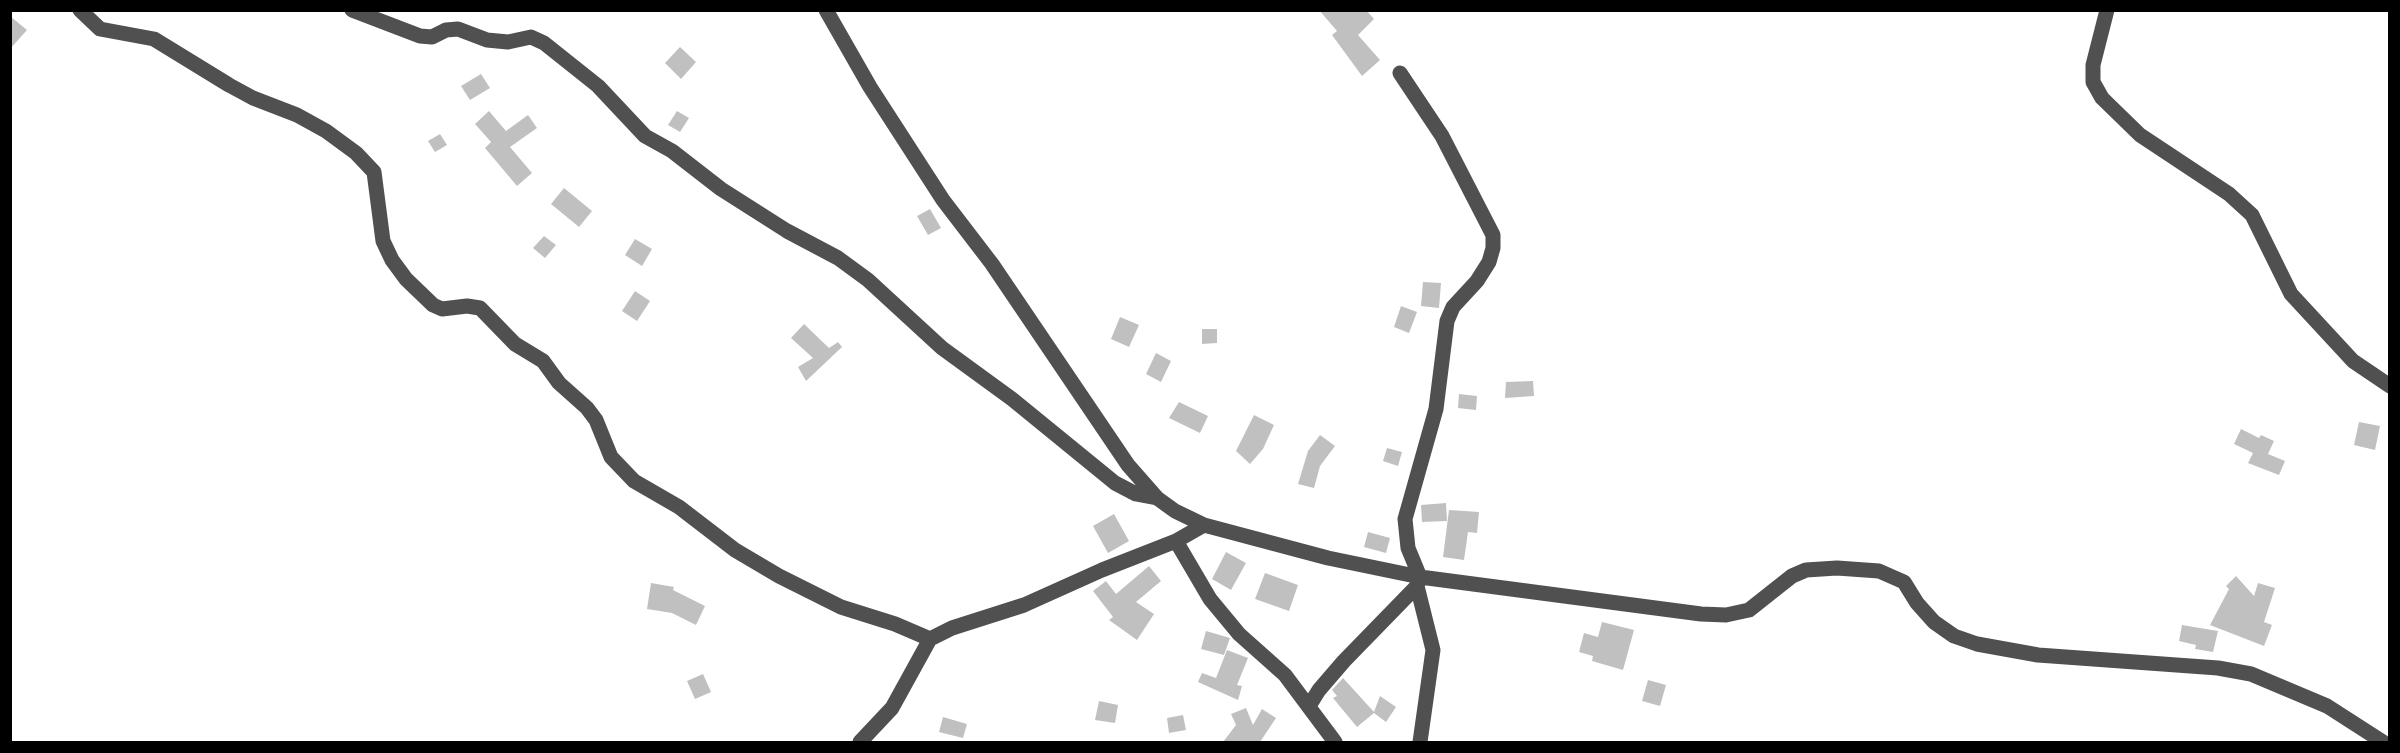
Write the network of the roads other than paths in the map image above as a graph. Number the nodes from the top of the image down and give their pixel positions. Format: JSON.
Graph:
{"nodes":[{"id":1,"x":80,"y":10,"type":"edge"},
{"id":2,"x":352,"y":10,"type":"edge"},
{"id":3,"x":826,"y":10,"type":"edge"},
{"id":4,"x":2107,"y":10,"type":"edge"},
{"id":5,"x":1400,"y":73,"type":"dead end"},
{"id":6,"x":2390,"y":386,"type":"edge"},
{"id":7,"x":1157,"y":498,"type":"junction"},
{"id":8,"x":1204,"y":525,"type":"junction"},
{"id":9,"x":1176,"y":541,"type":"junction"},
{"id":10,"x":1419,"y":582,"type":"junction"},
{"id":11,"x":930,"y":639,"type":"junction"},
{"id":12,"x":1309,"y":706,"type":"junction"},
{"id":13,"x":860,"y":742,"type":"edge"},
{"id":14,"x":1335,"y":742,"type":"edge"},
{"id":15,"x":1420,"y":742,"type":"edge"},
{"id":16,"x":2383,"y":742,"type":"edge"}],
"edges":[{"from":1,"to":11,"type":"street"},
{"from":2,"to":7,"type":"street"},
{"from":3,"to":7,"type":"street"},
{"from":4,"to":6,"type":"street"},
{"from":5,"to":10,"type":"street"},
{"from":7,"to":8,"type":"street"},
{"from":8,"to":9,"type":"street"},
{"from":8,"to":10,"type":"street"},
{"from":9,"to":11,"type":"street"},
{"from":9,"to":12,"type":"street"},
{"from":10,"to":12,"type":"street"},
{"from":10,"to":15,"type":"street"},
{"from":10,"to":16,"type":"street"},
{"from":11,"to":13,"type":"street"},
{"from":12,"to":14,"type":"street"}]}
